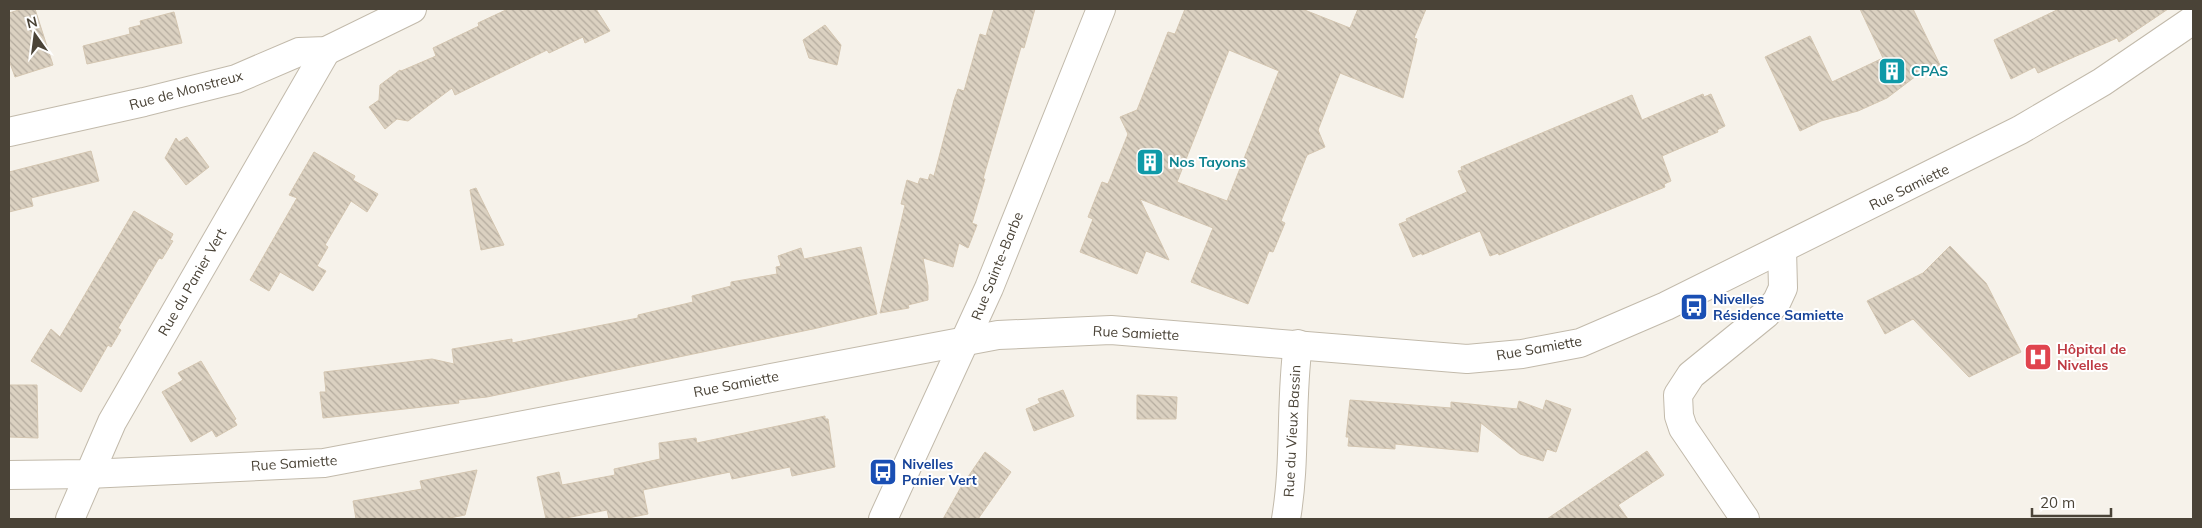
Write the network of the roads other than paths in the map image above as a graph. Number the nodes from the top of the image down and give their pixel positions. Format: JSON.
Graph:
{"nodes":[{"id":1,"x":412,"y":9,"type":"edge"},
{"id":2,"x":1101,"y":9,"type":"edge"},
{"id":3,"x":2193,"y":20,"type":"edge"},
{"id":4,"x":326,"y":51,"type":"junction"},
{"id":5,"x":9,"y":132,"type":"edge"},
{"id":6,"x":1782,"y":249,"type":"junction"},
{"id":7,"x":966,"y":341,"type":"junction"},
{"id":8,"x":1298,"y":344,"type":"junction"},
{"id":9,"x":88,"y":474,"type":"junction"},
{"id":10,"x":9,"y":475,"type":"edge"},
{"id":11,"x":70,"y":519,"type":"edge"},
{"id":12,"x":883,"y":519,"type":"edge"},
{"id":13,"x":1286,"y":519,"type":"edge"},
{"id":14,"x":1745,"y":519,"type":"edge"}],
"edges":[{"from":1,"to":4,"type":"street","name":"Rue de Monstreux"},
{"from":2,"to":7,"type":"street","name":"Rue Sainte-Barbe"},
{"from":3,"to":6,"type":"street","name":"Rue Samiette"},
{"from":4,"to":5,"type":"street","name":"Rue de Monstreux"},
{"from":4,"to":9,"type":"street","name":"Rue du Panier Vert"},
{"from":6,"to":8,"type":"street","name":"Rue Samiette"},
{"from":6,"to":14,"type":"street"},
{"from":7,"to":8,"type":"street","name":"Rue Samiette"},
{"from":7,"to":9,"type":"street","name":"Rue Samiette"},
{"from":7,"to":12,"type":"street","name":"Rue Sainte-Barbe"},
{"from":8,"to":13,"type":"street","name":"Rue du Vieux Bassin"},
{"from":9,"to":10,"type":"street","name":"Rue Samiette"},
{"from":9,"to":11,"type":"street","name":"Rue du Panier Vert"}]}
